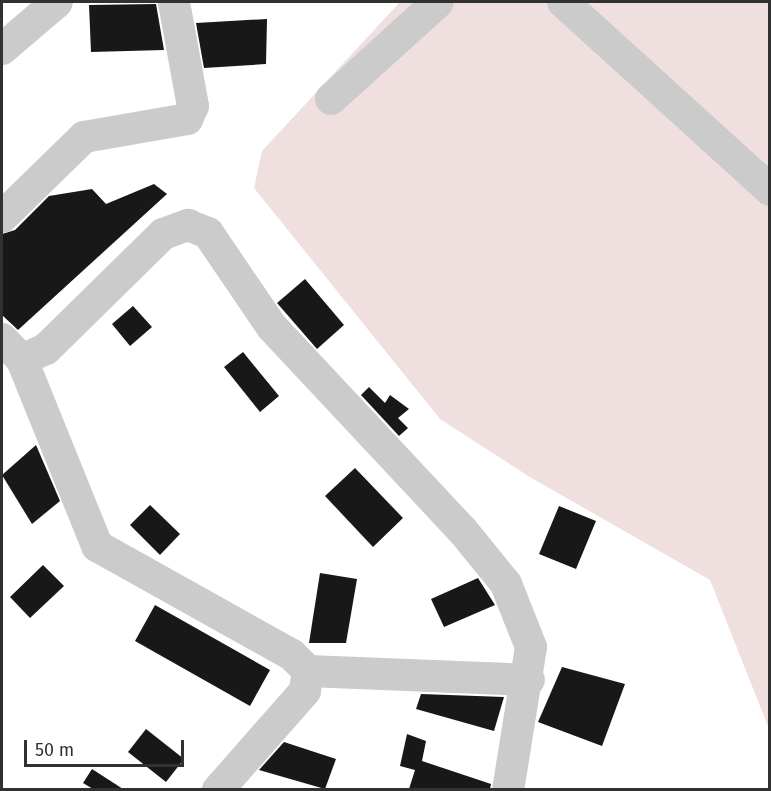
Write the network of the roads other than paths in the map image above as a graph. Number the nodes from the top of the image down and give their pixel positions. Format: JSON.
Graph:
{"nodes":[{"id":1,"x":57,"y":2,"type":"edge"},
{"id":2,"x":174,"y":2,"type":"edge"},
{"id":3,"x":438,"y":2,"type":"edge"},
{"id":4,"x":563,"y":2,"type":"edge"},
{"id":5,"x":2,"y":49,"type":"edge"},
{"id":6,"x":331,"y":99,"type":"dead end"},
{"id":7,"x":770,"y":190,"type":"edge"},
{"id":8,"x":2,"y":217,"type":"edge"},
{"id":9,"x":12,"y":349,"type":"edge"},
{"id":10,"x":308,"y":671,"type":"junction"},
{"id":11,"x":529,"y":680,"type":"junction"},
{"id":12,"x":218,"y":789,"type":"edge"},
{"id":13,"x":508,"y":789,"type":"edge"}],
"edges":[{"from":1,"to":5,"type":"street"},
{"from":2,"to":8,"type":"street"},
{"from":3,"to":6,"type":"street"},
{"from":4,"to":7,"type":"street"},
{"from":9,"to":10,"type":"street"},
{"from":9,"to":11,"type":"street"},
{"from":10,"to":11,"type":"street"},
{"from":10,"to":12,"type":"street"},
{"from":11,"to":13,"type":"street"}]}
